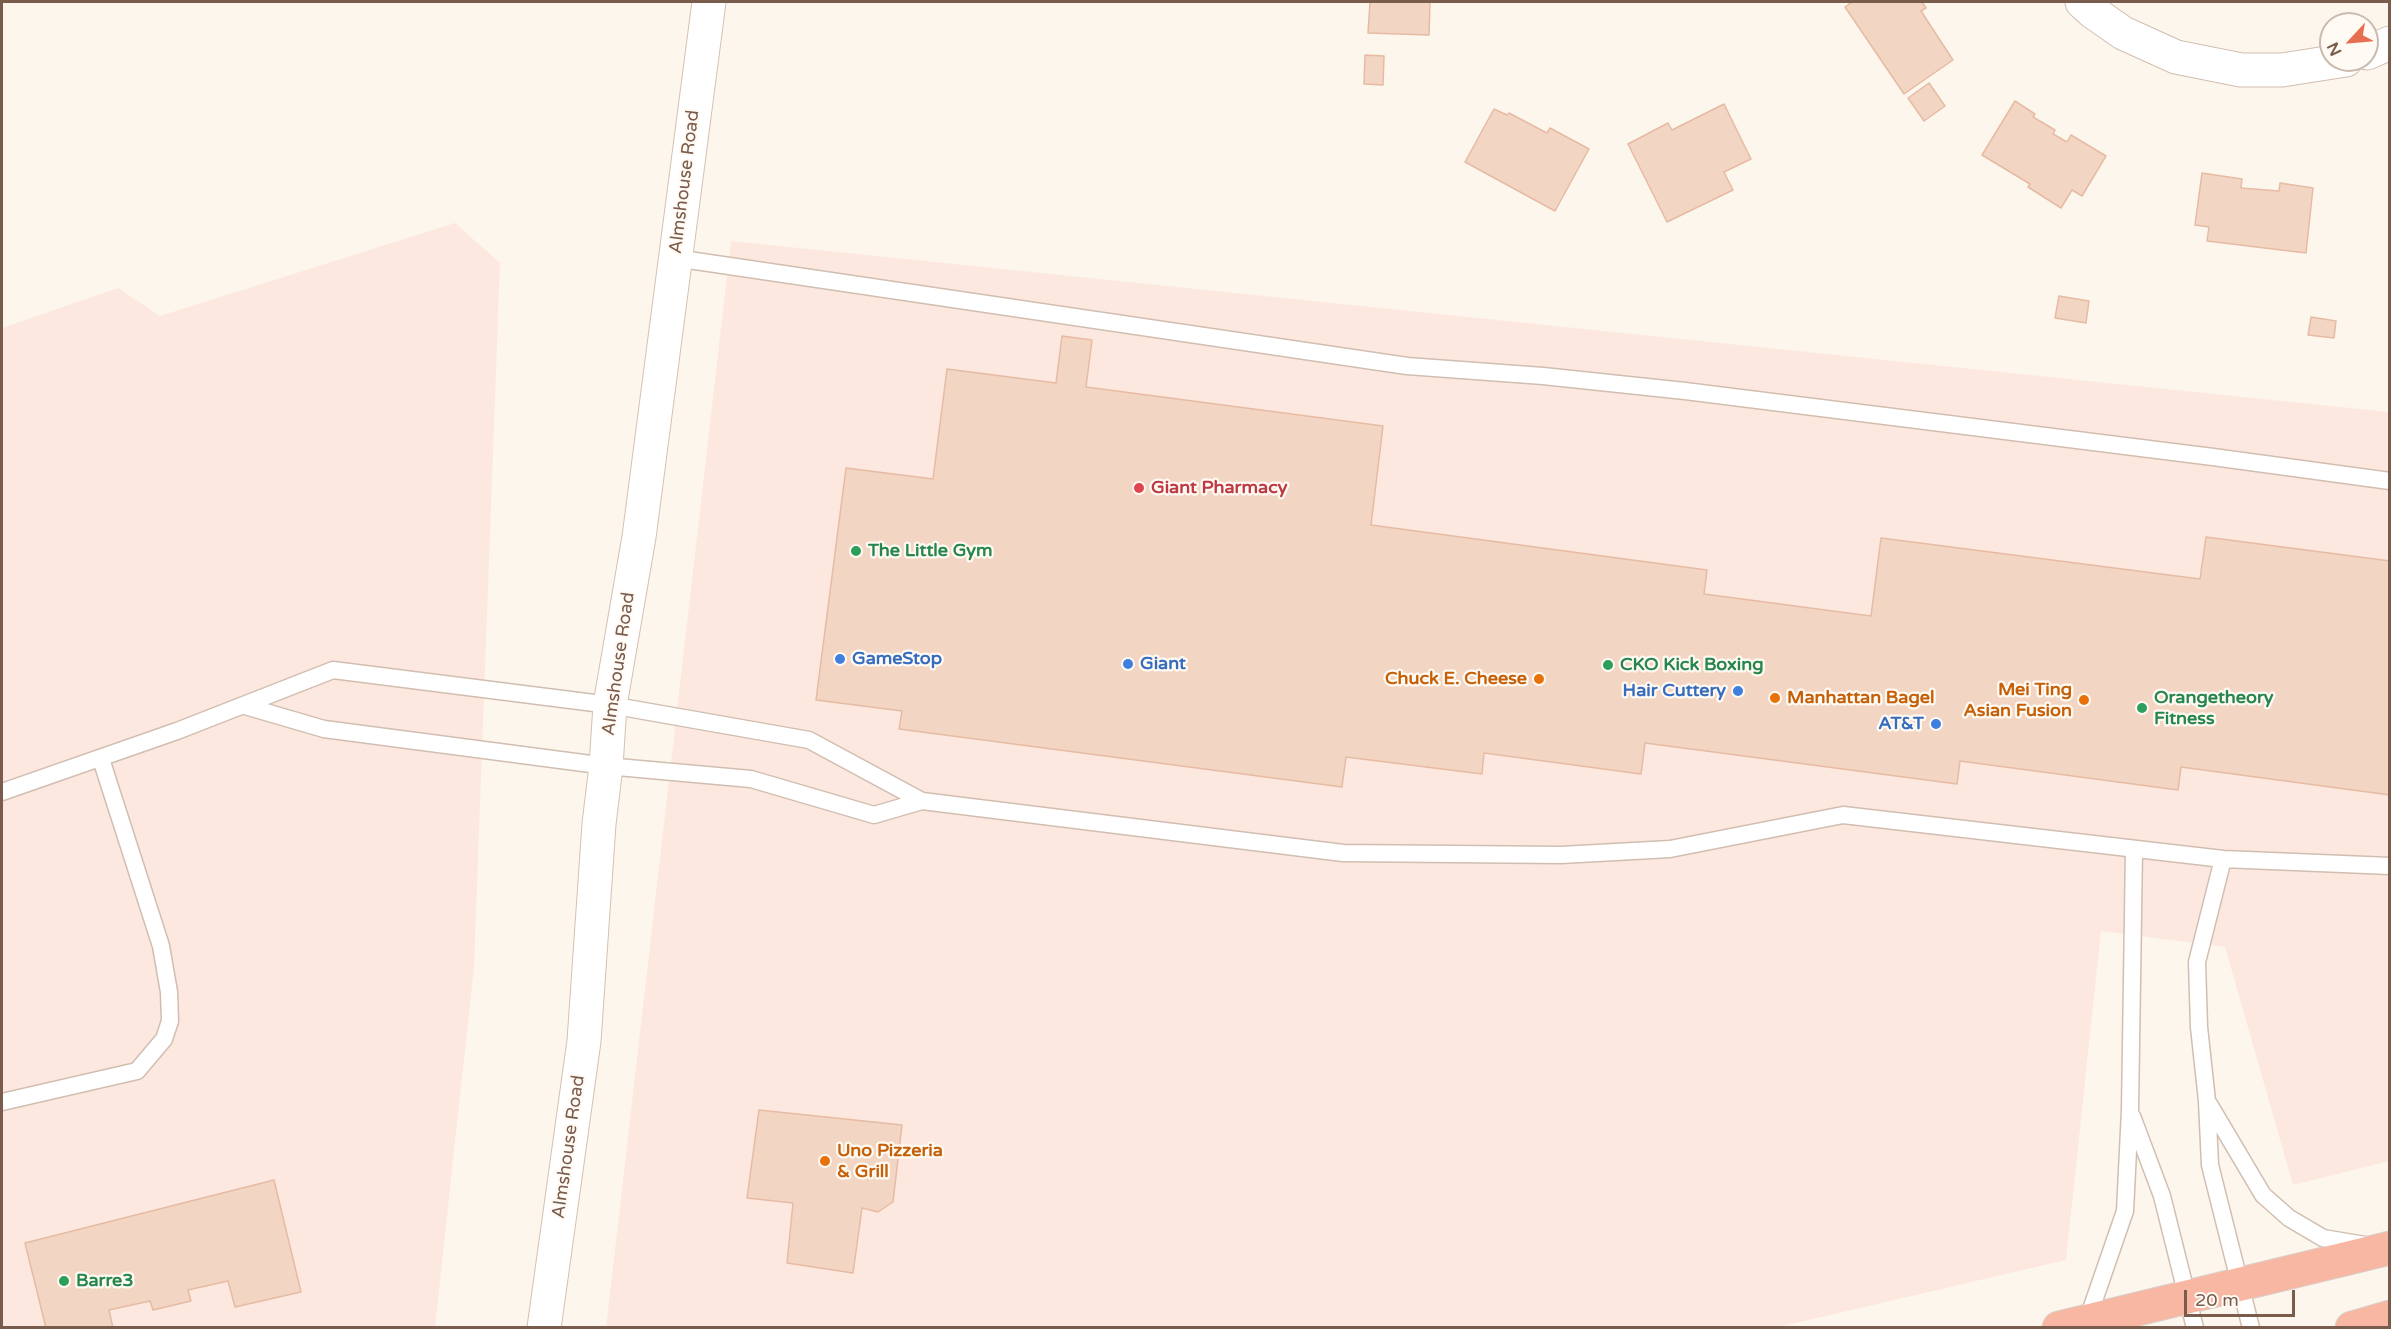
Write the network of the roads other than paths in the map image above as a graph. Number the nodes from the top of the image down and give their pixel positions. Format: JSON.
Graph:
{"nodes":[{"id":1,"x":709,"y":2,"type":"edge"},
{"id":2,"x":2082,"y":2,"type":"edge"},
{"id":3,"x":2319,"y":64,"type":"edge"},
{"id":4,"x":675,"y":258,"type":"junction"},
{"id":5,"x":2390,"y":481,"type":"edge"},
{"id":6,"x":245,"y":705,"type":"junction"},
{"id":7,"x":610,"y":705,"type":"junction"},
{"id":8,"x":101,"y":759,"type":"junction"},
{"id":9,"x":606,"y":766,"type":"junction"},
{"id":10,"x":2,"y":792,"type":"edge"},
{"id":11,"x":922,"y":801,"type":"junction"},
{"id":12,"x":2134,"y":849,"type":"junction"},
{"id":13,"x":2223,"y":859,"type":"junction"},
{"id":14,"x":2390,"y":866,"type":"edge"},
{"id":15,"x":2207,"y":1101,"type":"junction"},
{"id":16,"x":2,"y":1102,"type":"edge"},
{"id":17,"x":2130,"y":1110,"type":"junction"},
{"id":18,"x":2388,"y":1249,"type":"edge"},
{"id":19,"x":2239,"y":1284,"type":"junction"},
{"id":20,"x":2191,"y":1312,"type":"edge"},
{"id":21,"x":2390,"y":1317,"type":"edge"},
{"id":22,"x":2073,"y":1324,"type":"edge"},
{"id":23,"x":544,"y":1328,"type":"edge"},
{"id":24,"x":2251,"y":1328,"type":"edge"},
{"id":25,"x":2352,"y":1328,"type":"edge"}],
"edges":[{"from":1,"to":4,"type":"main road","name":"Almshouse Road"},
{"from":2,"to":3,"type":"main road"},
{"from":4,"to":5,"type":"lane"},
{"from":4,"to":7,"type":"main road","name":"Almshouse Road"},
{"from":6,"to":7,"type":"lane"},
{"from":6,"to":8,"type":"lane"},
{"from":6,"to":9,"type":"lane"},
{"from":7,"to":9,"type":"main road","name":"Almshouse Road"},
{"from":7,"to":11,"type":"lane"},
{"from":8,"to":10,"type":"lane"},
{"from":8,"to":16,"type":"lane"},
{"from":9,"to":11,"type":"lane"},
{"from":9,"to":23,"type":"main road","name":"Almshouse Road"},
{"from":11,"to":12,"type":"lane"},
{"from":12,"to":13,"type":"lane"},
{"from":12,"to":17,"type":"lane"},
{"from":13,"to":14,"type":"lane"},
{"from":13,"to":15,"type":"lane"},
{"from":15,"to":18,"type":"lane"},
{"from":15,"to":19,"type":"lane"},
{"from":17,"to":20,"type":"lane"},
{"from":17,"to":22,"type":"lane"},
{"from":18,"to":19,"type":"highway"},
{"from":19,"to":20,"type":"highway"},
{"from":19,"to":24,"type":"lane"},
{"from":20,"to":22,"type":"highway"},
{"from":21,"to":25,"type":"highway"}]}
